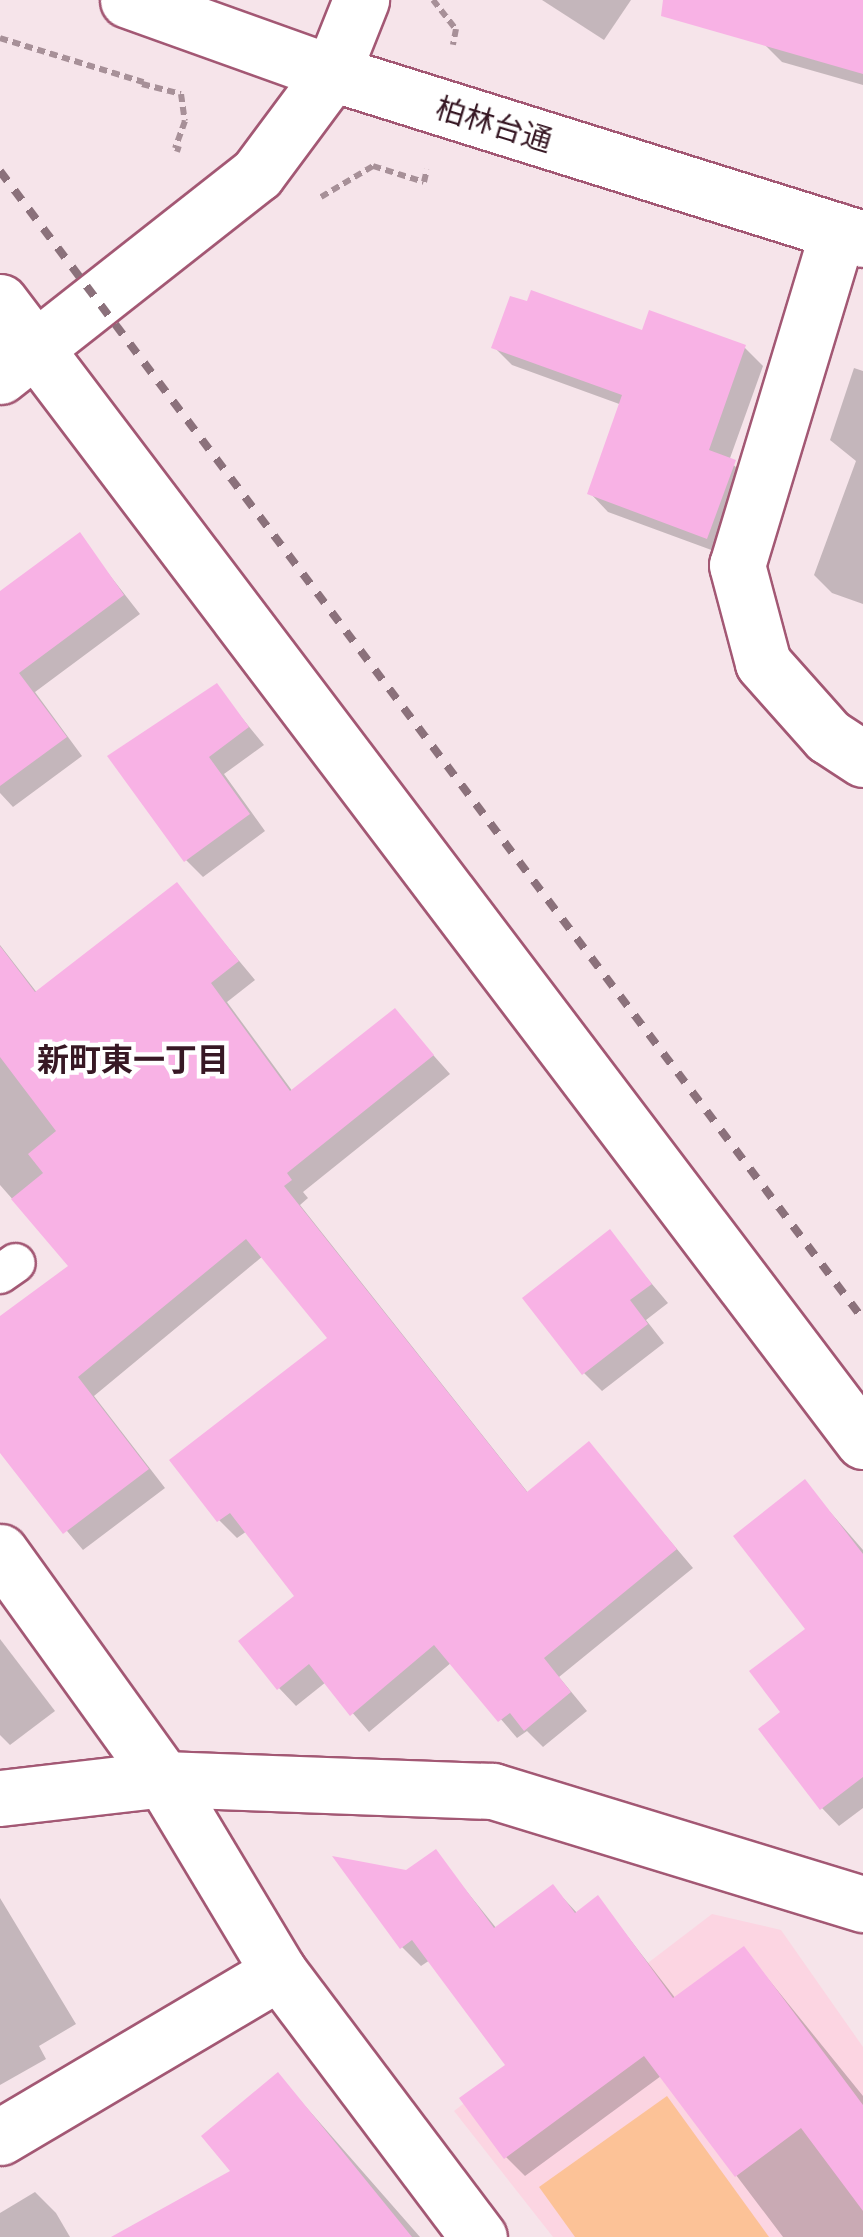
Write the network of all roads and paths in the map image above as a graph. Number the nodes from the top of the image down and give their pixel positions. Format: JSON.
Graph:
{"nodes":[{"id":1,"x":128,"y":0,"type":"edge"},
{"id":2,"x":361,"y":0,"type":"edge"},
{"id":3,"x":332,"y":74,"type":"junction"},
{"id":4,"x":850,"y":235,"type":"edge"},
{"id":5,"x":0,"y":302,"type":"edge"},
{"id":6,"x":20,"y":361,"type":"edge"},
{"id":7,"x":863,"y":759,"type":"edge"},
{"id":8,"x":863,"y":1441,"type":"edge"},
{"id":9,"x":0,"y":1552,"type":"edge"},
{"id":10,"x":162,"y":1778,"type":"junction"},
{"id":11,"x":0,"y":1798,"type":"edge"},
{"id":12,"x":863,"y":1904,"type":"edge"},
{"id":13,"x":279,"y":1972,"type":"junction"},
{"id":14,"x":0,"y":2137,"type":"edge"},
{"id":15,"x":479,"y":2237,"type":"edge"}],
"edges":[{"from":1,"to":3,"type":"street","name":"柏林台通"},
{"from":2,"to":3,"type":"street"},
{"from":3,"to":4,"type":"street","name":"柏林台通"},
{"from":3,"to":6,"type":"street"},
{"from":4,"to":7,"type":"street"},
{"from":5,"to":6,"type":"street"},
{"from":6,"to":8,"type":"street"},
{"from":9,"to":10,"type":"street"},
{"from":10,"to":11,"type":"street"},
{"from":10,"to":12,"type":"street"},
{"from":10,"to":13,"type":"street"},
{"from":13,"to":14,"type":"street"},
{"from":13,"to":15,"type":"street"}]}
